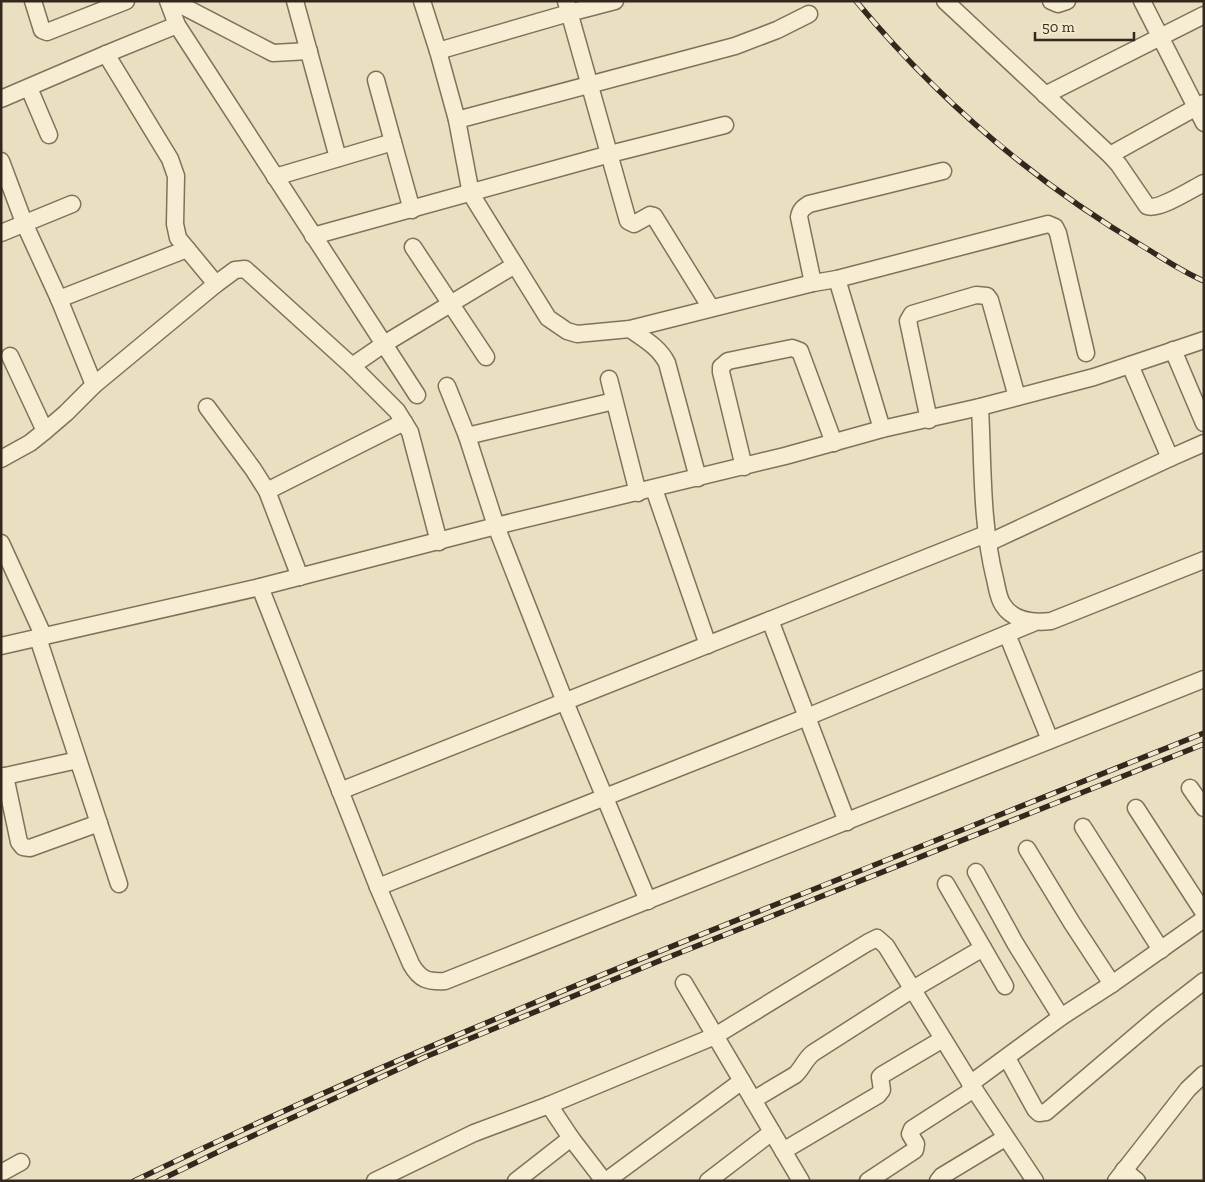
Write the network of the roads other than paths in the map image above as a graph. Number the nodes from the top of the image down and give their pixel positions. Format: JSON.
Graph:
{"nodes":[{"id":1,"x":33,"y":1,"type":"edge"},
{"id":2,"x":126,"y":1,"type":"edge"},
{"id":3,"x":168,"y":1,"type":"edge"},
{"id":4,"x":173,"y":1,"type":"edge"},
{"id":5,"x":295,"y":1,"type":"edge"},
{"id":6,"x":422,"y":1,"type":"edge"},
{"id":7,"x":615,"y":1,"type":"edge"},
{"id":8,"x":1051,"y":1,"type":"edge"},
{"id":9,"x":1067,"y":1,"type":"edge"},
{"id":10,"x":1142,"y":1,"type":"edge"},
{"id":11,"x":955,"y":5,"type":"edge"},
{"id":12,"x":567,"y":7,"type":"edge"},
{"id":13,"x":809,"y":14,"type":"dead end"},
{"id":14,"x":1204,"y":15,"type":"edge"},
{"id":15,"x":177,"y":25,"type":"junction"},
{"id":16,"x":1159,"y":37,"type":"junction"},
{"id":17,"x":309,"y":51,"type":"junction"},
{"id":18,"x":438,"y":51,"type":"junction"},
{"id":19,"x":106,"y":54,"type":"junction"},
{"id":20,"x":376,"y":80,"type":"dead end"},
{"id":21,"x":589,"y":85,"type":"junction"},
{"id":22,"x":29,"y":88,"type":"junction"},
{"id":23,"x":1045,"y":95,"type":"junction"},
{"id":24,"x":1,"y":100,"type":"edge"},
{"id":25,"x":1200,"y":106,"type":"edge"},
{"id":26,"x":457,"y":120,"type":"junction"},
{"id":27,"x":726,"y":124,"type":"dead end"},
{"id":28,"x":1204,"y":124,"type":"edge"},
{"id":29,"x":49,"y":135,"type":"dead end"},
{"id":30,"x":393,"y":142,"type":"junction"},
{"id":31,"x":610,"y":154,"type":"junction"},
{"id":32,"x":1110,"y":155,"type":"junction"},
{"id":33,"x":338,"y":158,"type":"junction"},
{"id":34,"x":1,"y":161,"type":"edge"},
{"id":35,"x":943,"y":171,"type":"dead end"},
{"id":36,"x":275,"y":177,"type":"junction"},
{"id":37,"x":1204,"y":183,"type":"edge"},
{"id":38,"x":471,"y":194,"type":"junction"},
{"id":39,"x":72,"y":204,"type":"dead end"},
{"id":40,"x":412,"y":210,"type":"junction"},
{"id":41,"x":25,"y":224,"type":"junction"},
{"id":42,"x":1,"y":233,"type":"edge"},
{"id":43,"x":313,"y":236,"type":"junction"},
{"id":44,"x":413,"y":247,"type":"dead end"},
{"id":45,"x":187,"y":250,"type":"junction"},
{"id":46,"x":515,"y":265,"type":"junction"},
{"id":47,"x":837,"y":280,"type":"junction"},
{"id":48,"x":813,"y":283,"type":"junction"},
{"id":49,"x":216,"y":284,"type":"junction"},
{"id":50,"x":59,"y":299,"type":"junction"},
{"id":51,"x":452,"y":303,"type":"junction"},
{"id":52,"x":712,"y":308,"type":"junction"},
{"id":53,"x":630,"y":329,"type":"junction"},
{"id":54,"x":1204,"y":340,"type":"edge"},
{"id":55,"x":384,"y":344,"type":"junction"},
{"id":56,"x":1173,"y":350,"type":"junction"},
{"id":57,"x":1086,"y":353,"type":"dead end"},
{"id":58,"x":10,"y":356,"type":"dead end"},
{"id":59,"x":486,"y":357,"type":"dead end"},
{"id":60,"x":1130,"y":365,"type":"junction"},
{"id":61,"x":352,"y":366,"type":"junction"},
{"id":62,"x":609,"y":379,"type":"dead end"},
{"id":63,"x":94,"y":385,"type":"junction"},
{"id":64,"x":447,"y":386,"type":"dead end"},
{"id":65,"x":417,"y":395,"type":"dead end"},
{"id":66,"x":1017,"y":397,"type":"junction"},
{"id":67,"x":614,"y":401,"type":"junction"},
{"id":68,"x":207,"y":407,"type":"dead end"},
{"id":69,"x":980,"y":407,"type":"junction"},
{"id":70,"x":929,"y":420,"type":"junction"},
{"id":71,"x":404,"y":422,"type":"junction"},
{"id":72,"x":1204,"y":423,"type":"edge"},
{"id":73,"x":45,"y":430,"type":"junction"},
{"id":74,"x":882,"y":430,"type":"junction"},
{"id":75,"x":467,"y":436,"type":"junction"},
{"id":76,"x":834,"y":443,"type":"junction"},
{"id":77,"x":1204,"y":443,"type":"edge"},
{"id":78,"x":1170,"y":458,"type":"junction"},
{"id":79,"x":1,"y":459,"type":"edge"},
{"id":80,"x":744,"y":467,"type":"junction"},
{"id":81,"x":698,"y":478,"type":"junction"},
{"id":82,"x":266,"y":491,"type":"junction"},
{"id":83,"x":646,"y":491,"type":"junction"},
{"id":84,"x":496,"y":526,"type":"junction"},
{"id":85,"x":987,"y":538,"type":"junction"},
{"id":86,"x":439,"y":542,"type":"junction"},
{"id":87,"x":1,"y":543,"type":"edge"},
{"id":88,"x":1204,"y":560,"type":"edge"},
{"id":89,"x":300,"y":577,"type":"junction"},
{"id":90,"x":260,"y":587,"type":"junction"},
{"id":91,"x":770,"y":620,"type":"junction"},
{"id":92,"x":1033,"y":623,"type":"junction"},
{"id":93,"x":1007,"y":634,"type":"junction"},
{"id":94,"x":41,"y":638,"type":"junction"},
{"id":95,"x":708,"y":645,"type":"junction"},
{"id":96,"x":1,"y":646,"type":"edge"},
{"id":97,"x":1204,"y":679,"type":"edge"},
{"id":98,"x":565,"y":702,"type":"junction"},
{"id":99,"x":807,"y":717,"type":"junction"},
{"id":100,"x":1050,"y":740,"type":"junction"},
{"id":101,"x":78,"y":760,"type":"junction"},
{"id":102,"x":3,"y":777,"type":"edge"},
{"id":103,"x":1190,"y":788,"type":"dead end"},
{"id":104,"x":340,"y":791,"type":"junction"},
{"id":105,"x":605,"y":797,"type":"junction"},
{"id":106,"x":1136,"y":808,"type":"dead end"},
{"id":107,"x":1204,"y":808,"type":"edge"},
{"id":108,"x":847,"y":822,"type":"junction"},
{"id":109,"x":99,"y":823,"type":"junction"},
{"id":110,"x":1083,"y":827,"type":"dead end"},
{"id":111,"x":1027,"y":849,"type":"dead end"},
{"id":112,"x":976,"y":872,"type":"dead end"},
{"id":113,"x":119,"y":884,"type":"dead end"},
{"id":114,"x":946,"y":884,"type":"dead end"},
{"id":115,"x":378,"y":887,"type":"junction"},
{"id":116,"x":648,"y":901,"type":"junction"},
{"id":117,"x":1204,"y":912,"type":"edge"},
{"id":118,"x":1204,"y":920,"type":"edge"},
{"id":119,"x":983,"y":948,"type":"junction"},
{"id":120,"x":1161,"y":950,"type":"junction"},
{"id":121,"x":1204,"y":981,"type":"edge"},
{"id":122,"x":684,"y":983,"type":"dead end"},
{"id":123,"x":1112,"y":984,"type":"junction"},
{"id":124,"x":1005,"y":986,"type":"dead end"},
{"id":125,"x":913,"y":989,"type":"junction"},
{"id":126,"x":1061,"y":1018,"type":"junction"},
{"id":127,"x":715,"y":1036,"type":"junction"},
{"id":128,"x":943,"y":1039,"type":"junction"},
{"id":129,"x":1008,"y":1058,"type":"junction"},
{"id":130,"x":1204,"y":1074,"type":"edge"},
{"id":131,"x":742,"y":1081,"type":"junction"},
{"id":132,"x":972,"y":1087,"type":"junction"},
{"id":133,"x":753,"y":1100,"type":"junction"},
{"id":134,"x":549,"y":1105,"type":"junction"},
{"id":135,"x":772,"y":1132,"type":"junction"},
{"id":136,"x":571,"y":1138,"type":"junction"},
{"id":137,"x":1006,"y":1138,"type":"junction"},
{"id":138,"x":783,"y":1151,"type":"junction"},
{"id":139,"x":21,"y":1162,"type":"dead end"},
{"id":140,"x":1,"y":1173,"type":"edge"},
{"id":141,"x":1120,"y":1175,"type":"edge"},
{"id":142,"x":375,"y":1181,"type":"edge"},
{"id":143,"x":516,"y":1181,"type":"edge"},
{"id":144,"x":605,"y":1181,"type":"edge"},
{"id":145,"x":708,"y":1181,"type":"edge"},
{"id":146,"x":801,"y":1181,"type":"edge"},
{"id":147,"x":868,"y":1181,"type":"edge"},
{"id":148,"x":938,"y":1181,"type":"edge"},
{"id":149,"x":1035,"y":1181,"type":"edge"},
{"id":150,"x":1137,"y":1181,"type":"edge"}],
"edges":[{"from":1,"to":2,"type":"street"},
{"from":3,"to":15,"type":"street"},
{"from":4,"to":17,"type":"street"},
{"from":5,"to":17,"type":"street"},
{"from":6,"to":18,"type":"street"},
{"from":7,"to":12,"type":"street"},
{"from":8,"to":9,"type":"street"},
{"from":10,"to":16,"type":"street"},
{"from":11,"to":23,"type":"street"},
{"from":12,"to":18,"type":"street"},
{"from":12,"to":21,"type":"street"},
{"from":13,"to":21,"type":"street"},
{"from":14,"to":16,"type":"street"},
{"from":15,"to":19,"type":"street"},
{"from":15,"to":36,"type":"street"},
{"from":16,"to":23,"type":"street"},
{"from":16,"to":25,"type":"street"},
{"from":17,"to":33,"type":"street"},
{"from":18,"to":26,"type":"street"},
{"from":19,"to":22,"type":"street"},
{"from":19,"to":45,"type":"street"},
{"from":20,"to":30,"type":"street"},
{"from":21,"to":26,"type":"street"},
{"from":21,"to":31,"type":"street"},
{"from":22,"to":24,"type":"street"},
{"from":22,"to":29,"type":"street"},
{"from":23,"to":32,"type":"street"},
{"from":25,"to":28,"type":"street"},
{"from":25,"to":32,"type":"street"},
{"from":26,"to":38,"type":"street"},
{"from":27,"to":31,"type":"street"},
{"from":30,"to":33,"type":"street"},
{"from":30,"to":40,"type":"street"},
{"from":31,"to":38,"type":"street"},
{"from":31,"to":52,"type":"street"},
{"from":32,"to":37,"type":"street"},
{"from":33,"to":36,"type":"street"},
{"from":34,"to":41,"type":"street"},
{"from":35,"to":48,"type":"street"},
{"from":36,"to":43,"type":"street"},
{"from":38,"to":40,"type":"street"},
{"from":38,"to":46,"type":"street"},
{"from":39,"to":41,"type":"street"},
{"from":40,"to":43,"type":"street"},
{"from":41,"to":42,"type":"street"},
{"from":41,"to":50,"type":"street"},
{"from":43,"to":55,"type":"street"},
{"from":44,"to":51,"type":"street"},
{"from":45,"to":49,"type":"street"},
{"from":45,"to":50,"type":"street"},
{"from":46,"to":51,"type":"street"},
{"from":46,"to":53,"type":"street"},
{"from":47,"to":48,"type":"street"},
{"from":47,"to":57,"type":"street"},
{"from":47,"to":74,"type":"street"},
{"from":48,"to":52,"type":"street"},
{"from":49,"to":61,"type":"street"},
{"from":49,"to":63,"type":"street"},
{"from":50,"to":63,"type":"street"},
{"from":51,"to":55,"type":"street"},
{"from":51,"to":59,"type":"street"},
{"from":52,"to":53,"type":"street"},
{"from":53,"to":81,"type":"street"},
{"from":54,"to":56,"type":"street"},
{"from":55,"to":61,"type":"street"},
{"from":55,"to":65,"type":"street"},
{"from":56,"to":60,"type":"street"},
{"from":56,"to":72,"type":"street"},
{"from":58,"to":73,"type":"street"},
{"from":60,"to":66,"type":"street"},
{"from":60,"to":78,"type":"street"},
{"from":61,"to":71,"type":"street"},
{"from":62,"to":67,"type":"street"},
{"from":63,"to":73,"type":"street"},
{"from":64,"to":75,"type":"street"},
{"from":66,"to":69,"type":"street"},
{"from":66,"to":70,"type":"street"},
{"from":67,"to":75,"type":"street"},
{"from":67,"to":83,"type":"street"},
{"from":68,"to":82,"type":"street"},
{"from":69,"to":70,"type":"street"},
{"from":69,"to":85,"type":"street"},
{"from":70,"to":74,"type":"street"},
{"from":71,"to":82,"type":"street"},
{"from":71,"to":86,"type":"street"},
{"from":73,"to":79,"type":"street"},
{"from":74,"to":76,"type":"street"},
{"from":75,"to":84,"type":"street"},
{"from":76,"to":80,"type":"street"},
{"from":76,"to":80,"type":"street"},
{"from":77,"to":78,"type":"street"},
{"from":78,"to":85,"type":"street"},
{"from":80,"to":81,"type":"street"},
{"from":81,"to":83,"type":"street"},
{"from":82,"to":89,"type":"street"},
{"from":83,"to":84,"type":"street"},
{"from":83,"to":95,"type":"street"},
{"from":84,"to":86,"type":"street"},
{"from":84,"to":98,"type":"street"},
{"from":85,"to":91,"type":"street"},
{"from":85,"to":92,"type":"street"},
{"from":86,"to":89,"type":"street"},
{"from":87,"to":94,"type":"street"},
{"from":88,"to":92,"type":"street"},
{"from":89,"to":90,"type":"street"},
{"from":90,"to":94,"type":"street"},
{"from":90,"to":104,"type":"street"},
{"from":91,"to":95,"type":"street"},
{"from":91,"to":99,"type":"street"},
{"from":92,"to":93,"type":"street"},
{"from":93,"to":99,"type":"street"},
{"from":93,"to":100,"type":"street"},
{"from":94,"to":96,"type":"street"},
{"from":94,"to":101,"type":"street"},
{"from":95,"to":98,"type":"street"},
{"from":97,"to":100,"type":"street"},
{"from":98,"to":104,"type":"street"},
{"from":98,"to":105,"type":"street"},
{"from":99,"to":105,"type":"street"},
{"from":99,"to":108,"type":"street"},
{"from":100,"to":108,"type":"street"},
{"from":101,"to":102,"type":"street"},
{"from":101,"to":109,"type":"street"},
{"from":102,"to":109,"type":"street"},
{"from":103,"to":107,"type":"street"},
{"from":104,"to":115,"type":"street"},
{"from":105,"to":115,"type":"street"},
{"from":105,"to":116,"type":"street"},
{"from":106,"to":117,"type":"street"},
{"from":108,"to":116,"type":"street"},
{"from":109,"to":113,"type":"street"},
{"from":110,"to":120,"type":"street"},
{"from":111,"to":123,"type":"street"},
{"from":112,"to":126,"type":"street"},
{"from":114,"to":119,"type":"street"},
{"from":115,"to":116,"type":"street"},
{"from":118,"to":120,"type":"street"},
{"from":119,"to":124,"type":"street"},
{"from":119,"to":125,"type":"street"},
{"from":120,"to":123,"type":"street"},
{"from":121,"to":129,"type":"street"},
{"from":122,"to":127,"type":"street"},
{"from":123,"to":126,"type":"street"},
{"from":125,"to":127,"type":"street"},
{"from":125,"to":128,"type":"street"},
{"from":125,"to":133,"type":"street"},
{"from":126,"to":129,"type":"street"},
{"from":127,"to":131,"type":"street"},
{"from":127,"to":134,"type":"street"},
{"from":128,"to":132,"type":"street"},
{"from":128,"to":138,"type":"street"},
{"from":129,"to":132,"type":"street"},
{"from":130,"to":141,"type":"street"},
{"from":131,"to":133,"type":"street"},
{"from":131,"to":144,"type":"street"},
{"from":132,"to":137,"type":"street"},
{"from":132,"to":147,"type":"street"},
{"from":133,"to":135,"type":"street"},
{"from":134,"to":136,"type":"street"},
{"from":134,"to":142,"type":"street"},
{"from":135,"to":138,"type":"street"},
{"from":135,"to":145,"type":"street"},
{"from":136,"to":143,"type":"street"},
{"from":136,"to":144,"type":"street"},
{"from":137,"to":148,"type":"street"},
{"from":137,"to":149,"type":"street"},
{"from":138,"to":146,"type":"street"},
{"from":139,"to":140,"type":"street"},
{"from":141,"to":150,"type":"street"}]}
